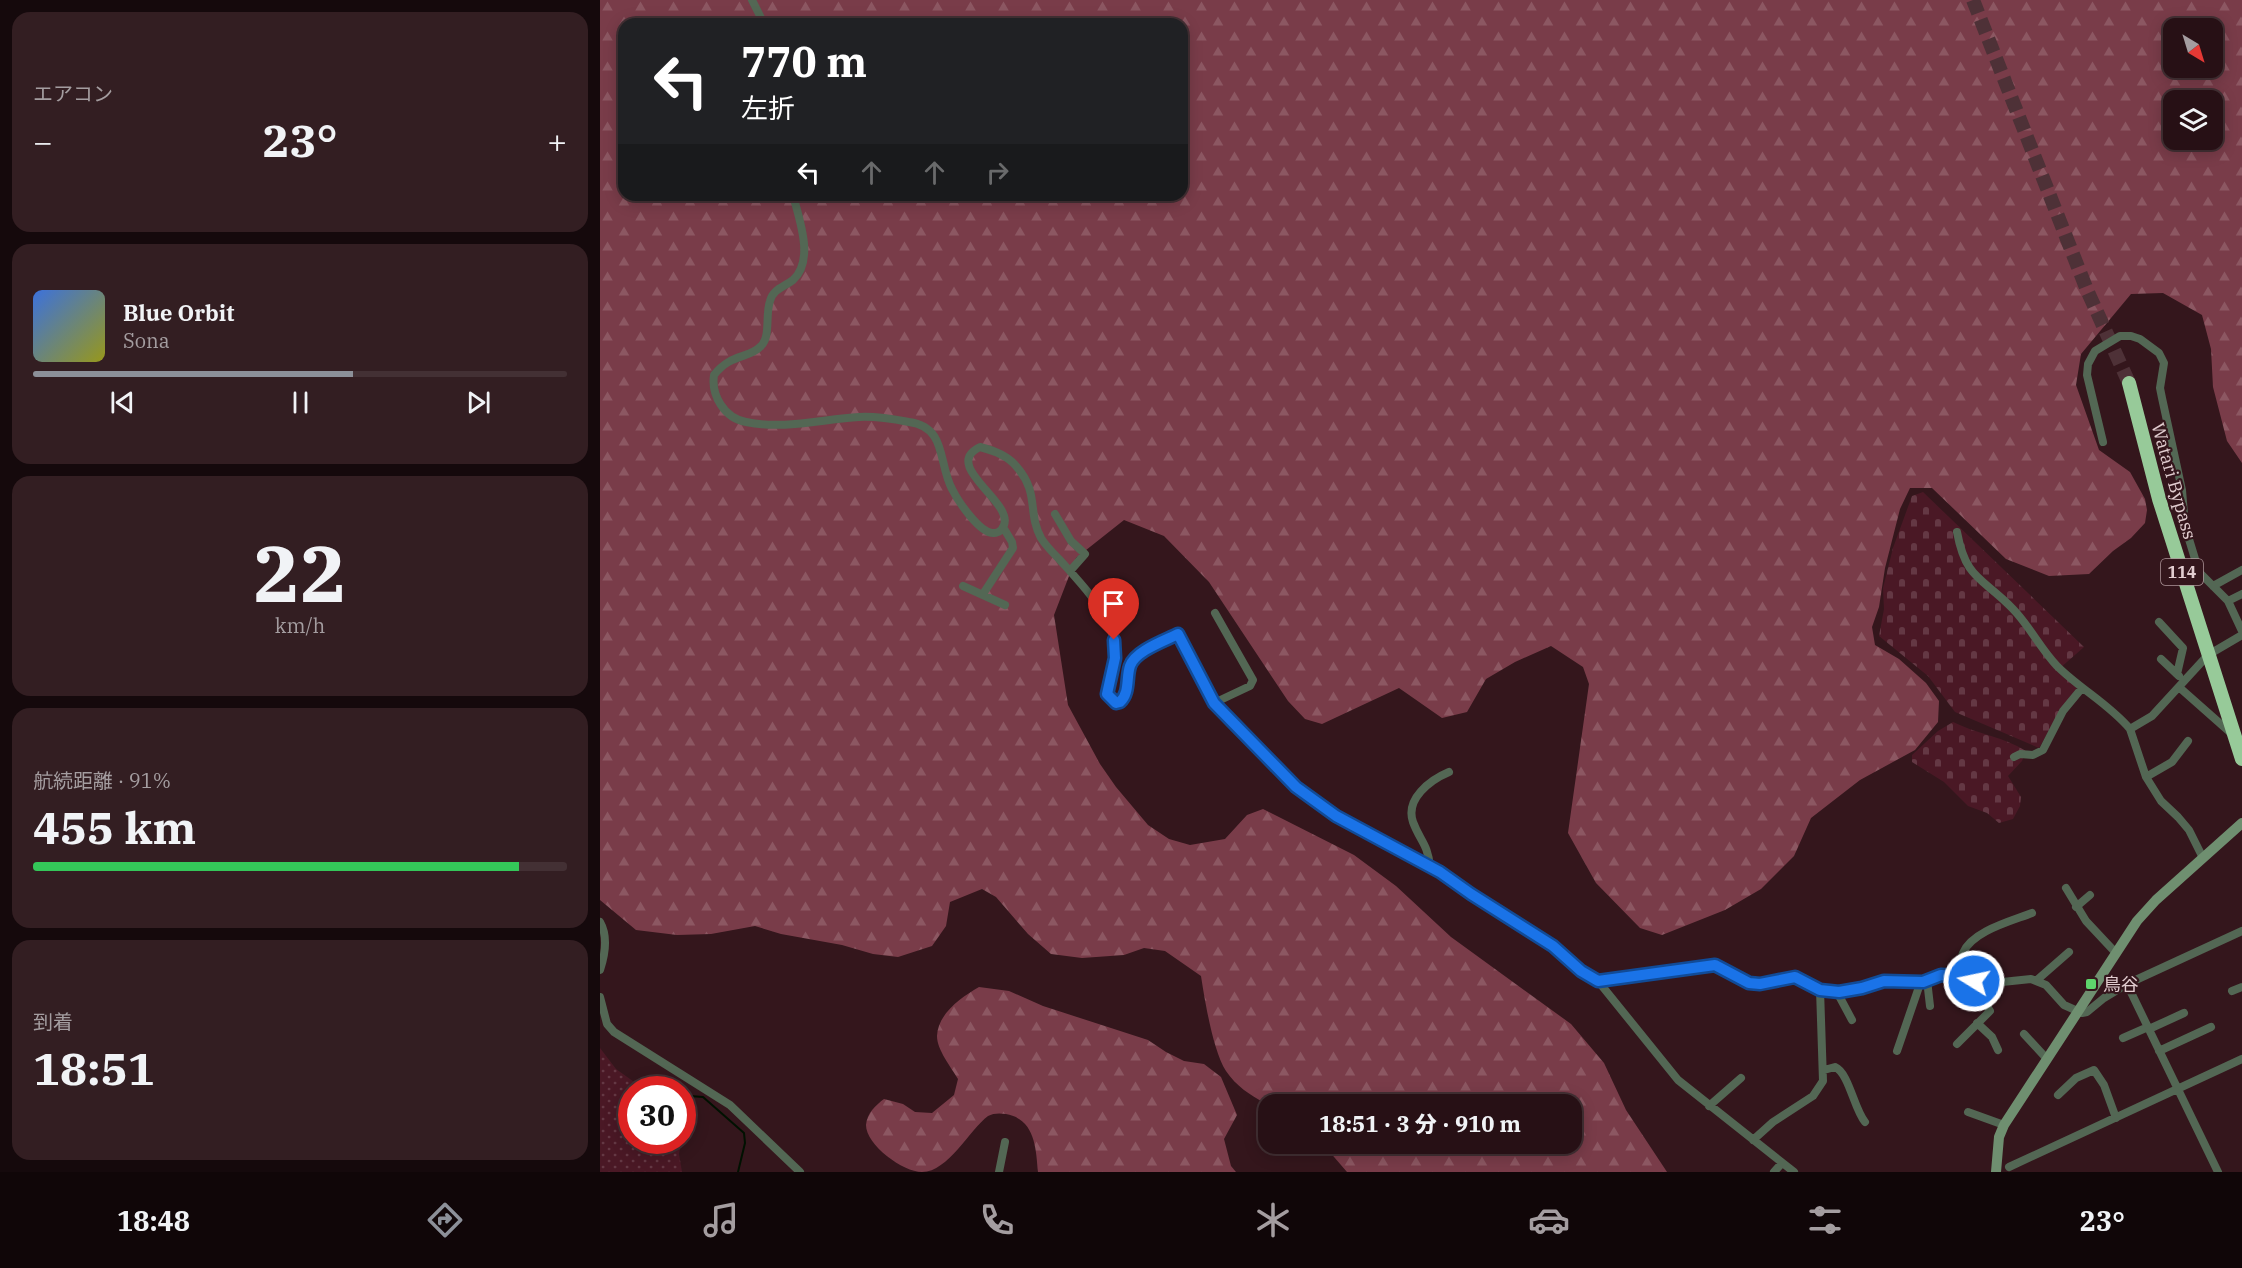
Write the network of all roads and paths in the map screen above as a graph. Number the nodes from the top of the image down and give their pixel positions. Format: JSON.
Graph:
{"nodes":[{"id":1,"x":752,"y":0,"type":"edge"},
{"id":2,"x":761,"y":18,"type":"edge"},
{"id":3,"x":794,"y":201,"type":"edge"},
{"id":4,"x":2129,"y":383,"type":"tunnel mouth"},
{"id":5,"x":2103,"y":442,"type":"dead end"},
{"id":6,"x":1055,"y":514,"type":"dead end"},
{"id":7,"x":1004,"y":528,"type":"junction"},
{"id":8,"x":1957,"y":532,"type":"dead end"},
{"id":9,"x":2242,"y":570,"type":"edge"},
{"id":10,"x":1070,"y":571,"type":"junction"},
{"id":11,"x":963,"y":586,"type":"dead end"},
{"id":12,"x":2213,"y":586,"type":"junction"},
{"id":13,"x":983,"y":594,"type":"junction"},
{"id":14,"x":2242,"y":594,"type":"edge"},
{"id":15,"x":2228,"y":601,"type":"junction"},
{"id":16,"x":1005,"y":605,"type":"dead end"},
{"id":17,"x":1215,"y":613,"type":"dead end"},
{"id":18,"x":2159,"y":622,"type":"dead end"},
{"id":19,"x":2242,"y":633,"type":"edge"},
{"id":20,"x":2208,"y":655,"type":"junction"},
{"id":21,"x":2161,"y":659,"type":"dead end"},
{"id":22,"x":2177,"y":674,"type":"junction"},
{"id":23,"x":2182,"y":684,"type":"junction"},
{"id":24,"x":2082,"y":688,"type":"junction"},
{"id":25,"x":1214,"y":703,"type":"junction"},
{"id":26,"x":2130,"y":729,"type":"junction"},
{"id":27,"x":2233,"y":735,"type":"junction"},
{"id":28,"x":2188,"y":741,"type":"dead end"},
{"id":29,"x":2014,"y":757,"type":"dead end"},
{"id":30,"x":2242,"y":759,"type":"edge"},
{"id":31,"x":1449,"y":772,"type":"dead end"},
{"id":32,"x":2146,"y":777,"type":"junction"},
{"id":33,"x":2242,"y":823,"type":"edge"},
{"id":34,"x":2203,"y":858,"type":"junction"},
{"id":35,"x":1430,"y":867,"type":"junction"},
{"id":36,"x":2066,"y":888,"type":"dead end"},
{"id":37,"x":2090,"y":895,"type":"dead end"},
{"id":38,"x":2076,"y":907,"type":"junction"},
{"id":39,"x":2032,"y":913,"type":"dead end"},
{"id":40,"x":600,"y":922,"type":"edge"},
{"id":41,"x":2242,"y":932,"type":"edge"},
{"id":42,"x":2069,"y":952,"type":"dead end"},
{"id":43,"x":2115,"y":952,"type":"junction"},
{"id":44,"x":600,"y":970,"type":"edge"},
{"id":45,"x":1962,"y":977,"type":"junction"},
{"id":46,"x":2037,"y":980,"type":"junction"},
{"id":47,"x":1598,"y":981,"type":"junction"},
{"id":48,"x":1924,"y":981,"type":"junction"},
{"id":49,"x":1974,"y":981,"type":"junction"},
{"id":50,"x":2127,"y":984,"type":"junction"},
{"id":51,"x":2242,"y":987,"type":"edge"},
{"id":52,"x":1820,"y":990,"type":"junction"},
{"id":53,"x":2232,"y":991,"type":"dead end"},
{"id":54,"x":1837,"y":992,"type":"junction"},
{"id":55,"x":600,"y":997,"type":"edge"},
{"id":56,"x":1930,"y":1006,"type":"dead end"},
{"id":57,"x":2077,"y":1012,"type":"junction"},
{"id":58,"x":2184,"y":1013,"type":"dead end"},
{"id":59,"x":1852,"y":1020,"type":"dead end"},
{"id":60,"x":1977,"y":1023,"type":"junction"},
{"id":61,"x":2211,"y":1027,"type":"dead end"},
{"id":62,"x":2148,"y":1028,"type":"junction"},
{"id":63,"x":2024,"y":1034,"type":"dead end"},
{"id":64,"x":2123,"y":1038,"type":"dead end"},
{"id":65,"x":1957,"y":1044,"type":"dead end"},
{"id":66,"x":1998,"y":1050,"type":"dead end"},
{"id":67,"x":1897,"y":1051,"type":"dead end"},
{"id":68,"x":2159,"y":1051,"type":"junction"},
{"id":69,"x":2047,"y":1059,"type":"junction"},
{"id":70,"x":2242,"y":1059,"type":"edge"},
{"id":71,"x":1824,"y":1070,"type":"junction"},
{"id":72,"x":1741,"y":1078,"type":"dead end"},
{"id":73,"x":2178,"y":1089,"type":"junction"},
{"id":74,"x":2058,"y":1095,"type":"dead end"},
{"id":75,"x":1709,"y":1106,"type":"junction"},
{"id":76,"x":1968,"y":1112,"type":"dead end"},
{"id":77,"x":2116,"y":1118,"type":"junction"},
{"id":78,"x":1865,"y":1122,"type":"dead end"},
{"id":79,"x":2004,"y":1125,"type":"junction"},
{"id":80,"x":1753,"y":1140,"type":"junction"},
{"id":81,"x":1005,"y":1142,"type":"dead end"},
{"id":82,"x":1997,"y":1159,"type":"junction"},
{"id":83,"x":1782,"y":1163,"type":"junction"},
{"id":84,"x":2011,"y":1170,"type":"edge"},
{"id":85,"x":800,"y":1172,"type":"edge"},
{"id":86,"x":999,"y":1172,"type":"edge"},
{"id":87,"x":1774,"y":1172,"type":"edge"},
{"id":88,"x":1794,"y":1172,"type":"edge"},
{"id":89,"x":1996,"y":1172,"type":"edge"},
{"id":90,"x":2218,"y":1172,"type":"edge"}],
"edges":[{"from":1,"to":2,"type":"street"},
{"from":3,"to":7,"type":"street"},
{"from":4,"to":20,"type":"highway","name":"Watari Bypass","number":"114"},
{"from":5,"to":12,"type":"street"},
{"from":6,"to":10,"type":"street"},
{"from":7,"to":10,"type":"street"},
{"from":7,"to":13,"type":"street"},
{"from":8,"to":24,"type":"street"},
{"from":9,"to":12,"type":"street"},
{"from":10,"to":25,"type":"street"},
{"from":11,"to":13,"type":"street"},
{"from":12,"to":15,"type":"street"},
{"from":13,"to":16,"type":"street"},
{"from":14,"to":15,"type":"street"},
{"from":15,"to":19,"type":"street"},
{"from":17,"to":25,"type":"street"},
{"from":18,"to":22,"type":"street"},
{"from":19,"to":20,"type":"street"},
{"from":20,"to":23,"type":"street"},
{"from":20,"to":27,"type":"highway","name":"Watari Bypass","number":"114"},
{"from":21,"to":22,"type":"street"},
{"from":22,"to":23,"type":"street"},
{"from":23,"to":26,"type":"street"},
{"from":23,"to":27,"type":"street"},
{"from":24,"to":26,"type":"street"},
{"from":24,"to":29,"type":"street"},
{"from":25,"to":35,"type":"street"},
{"from":26,"to":32,"type":"street"},
{"from":27,"to":30,"type":"highway","name":"Watari Bypass","number":"114"},
{"from":28,"to":32,"type":"street"},
{"from":31,"to":35,"type":"street"},
{"from":32,"to":34,"type":"street"},
{"from":33,"to":34,"type":"street"},
{"from":34,"to":43,"type":"street"},
{"from":35,"to":47,"type":"street"},
{"from":36,"to":38,"type":"street"},
{"from":37,"to":38,"type":"street"},
{"from":38,"to":43,"type":"street"},
{"from":39,"to":45,"type":"street"},
{"from":40,"to":44,"type":"street"},
{"from":41,"to":50,"type":"street"},
{"from":42,"to":46,"type":"street"},
{"from":43,"to":57,"type":"street"},
{"from":45,"to":48,"type":"street"},
{"from":45,"to":49,"type":"street"},
{"from":46,"to":49,"type":"street"},
{"from":46,"to":57,"type":"street"},
{"from":47,"to":52,"type":"street"},
{"from":47,"to":75,"type":"street"},
{"from":48,"to":54,"type":"street"},
{"from":48,"to":56,"type":"street"},
{"from":48,"to":67,"type":"street"},
{"from":49,"to":60,"type":"street"},
{"from":50,"to":57,"type":"street"},
{"from":50,"to":62,"type":"street"},
{"from":51,"to":53,"type":"street"},
{"from":52,"to":54,"type":"street"},
{"from":52,"to":71,"type":"street"},
{"from":54,"to":59,"type":"street"},
{"from":55,"to":85,"type":"street"},
{"from":57,"to":69,"type":"street"},
{"from":58,"to":62,"type":"street"},
{"from":60,"to":65,"type":"street"},
{"from":60,"to":66,"type":"street"},
{"from":61,"to":68,"type":"street"},
{"from":62,"to":64,"type":"street"},
{"from":62,"to":68,"type":"street"},
{"from":63,"to":69,"type":"street"},
{"from":68,"to":73,"type":"street"},
{"from":69,"to":79,"type":"street"},
{"from":70,"to":73,"type":"street"},
{"from":71,"to":78,"type":"street"},
{"from":71,"to":80,"type":"street"},
{"from":72,"to":75,"type":"street"},
{"from":73,"to":77,"type":"street"},
{"from":73,"to":90,"type":"street"},
{"from":74,"to":77,"type":"street"},
{"from":75,"to":80,"type":"street"},
{"from":76,"to":79,"type":"street"},
{"from":77,"to":84,"type":"street"},
{"from":79,"to":82,"type":"street"},
{"from":80,"to":83,"type":"street"},
{"from":81,"to":86,"type":"street"},
{"from":82,"to":84,"type":"street"},
{"from":82,"to":89,"type":"street"},
{"from":83,"to":87,"type":"street"},
{"from":83,"to":88,"type":"street"}]}
